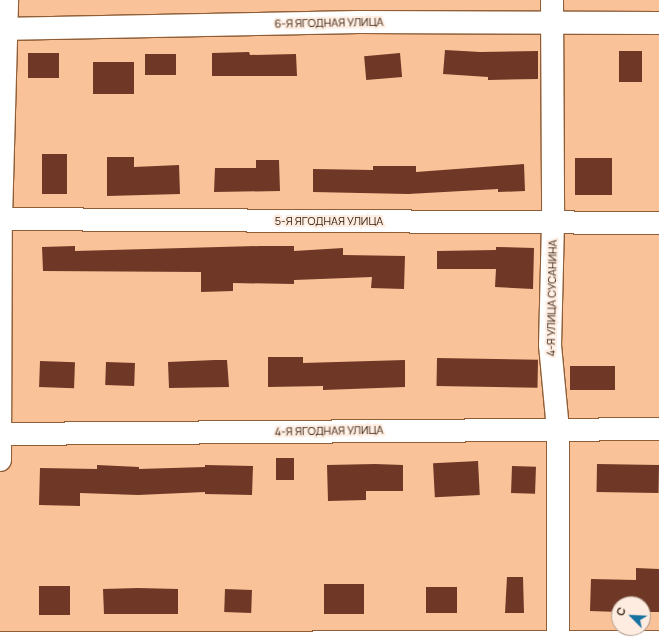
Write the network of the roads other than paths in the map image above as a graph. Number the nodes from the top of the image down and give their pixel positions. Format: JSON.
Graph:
{"nodes":[{"id":1,"x":7,"y":0,"type":"edge"},
{"id":2,"x":552,"y":0,"type":"edge"},
{"id":3,"x":659,"y":23,"type":"edge"},
{"id":4,"x":552,"y":24,"type":"junction"},
{"id":5,"x":4,"y":29,"type":"edge"},
{"id":6,"x":1,"y":219,"type":"edge"},
{"id":7,"x":553,"y":223,"type":"junction"},
{"id":8,"x":659,"y":223,"type":"edge"},
{"id":9,"x":558,"y":429,"type":"junction"},
{"id":10,"x":659,"y":429,"type":"edge"},
{"id":11,"x":1,"y":434,"type":"edge"},
{"id":12,"x":0,"y":460,"type":"edge"},
{"id":13,"x":558,"y":642,"type":"edge"},
{"id":14,"x":659,"y":642,"type":"edge"},
{"id":15,"x":0,"y":644,"type":"edge"}],
"edges":[{"from":1,"to":5,"type":"street"},
{"from":2,"to":4,"type":"street","name":"4-Я УЛИЦА СУСАНИНА"},
{"from":3,"to":4,"type":"street","name":"6-Я ЯГОДНАЯ УЛИЦА"},
{"from":4,"to":5,"type":"street","name":"6-Я ЯГОДНАЯ УЛИЦА"},
{"from":4,"to":7,"type":"street","name":"4-Я УЛИЦА СУСАНИНА"},
{"from":5,"to":6,"type":"street"},
{"from":6,"to":7,"type":"street","name":"5-Я ЯГОДНАЯ УЛИЦА"},
{"from":6,"to":11,"type":"street"},
{"from":7,"to":8,"type":"street","name":"5-Я ЯГОДНАЯ УЛИЦА"},
{"from":7,"to":9,"type":"street","name":"4-Я УЛИЦА СУСАНИНА"},
{"from":9,"to":10,"type":"street","name":"4-Я ЯГОДНАЯ УЛИЦА"},
{"from":9,"to":11,"type":"street","name":"4-Я ЯГОДНАЯ УЛИЦА"},
{"from":9,"to":13,"type":"street","name":"4-Я УЛИЦА СУСАНИНА"},
{"from":11,"to":12,"type":"street"},
{"from":13,"to":14,"type":"street"},
{"from":13,"to":15,"type":"street"}]}
